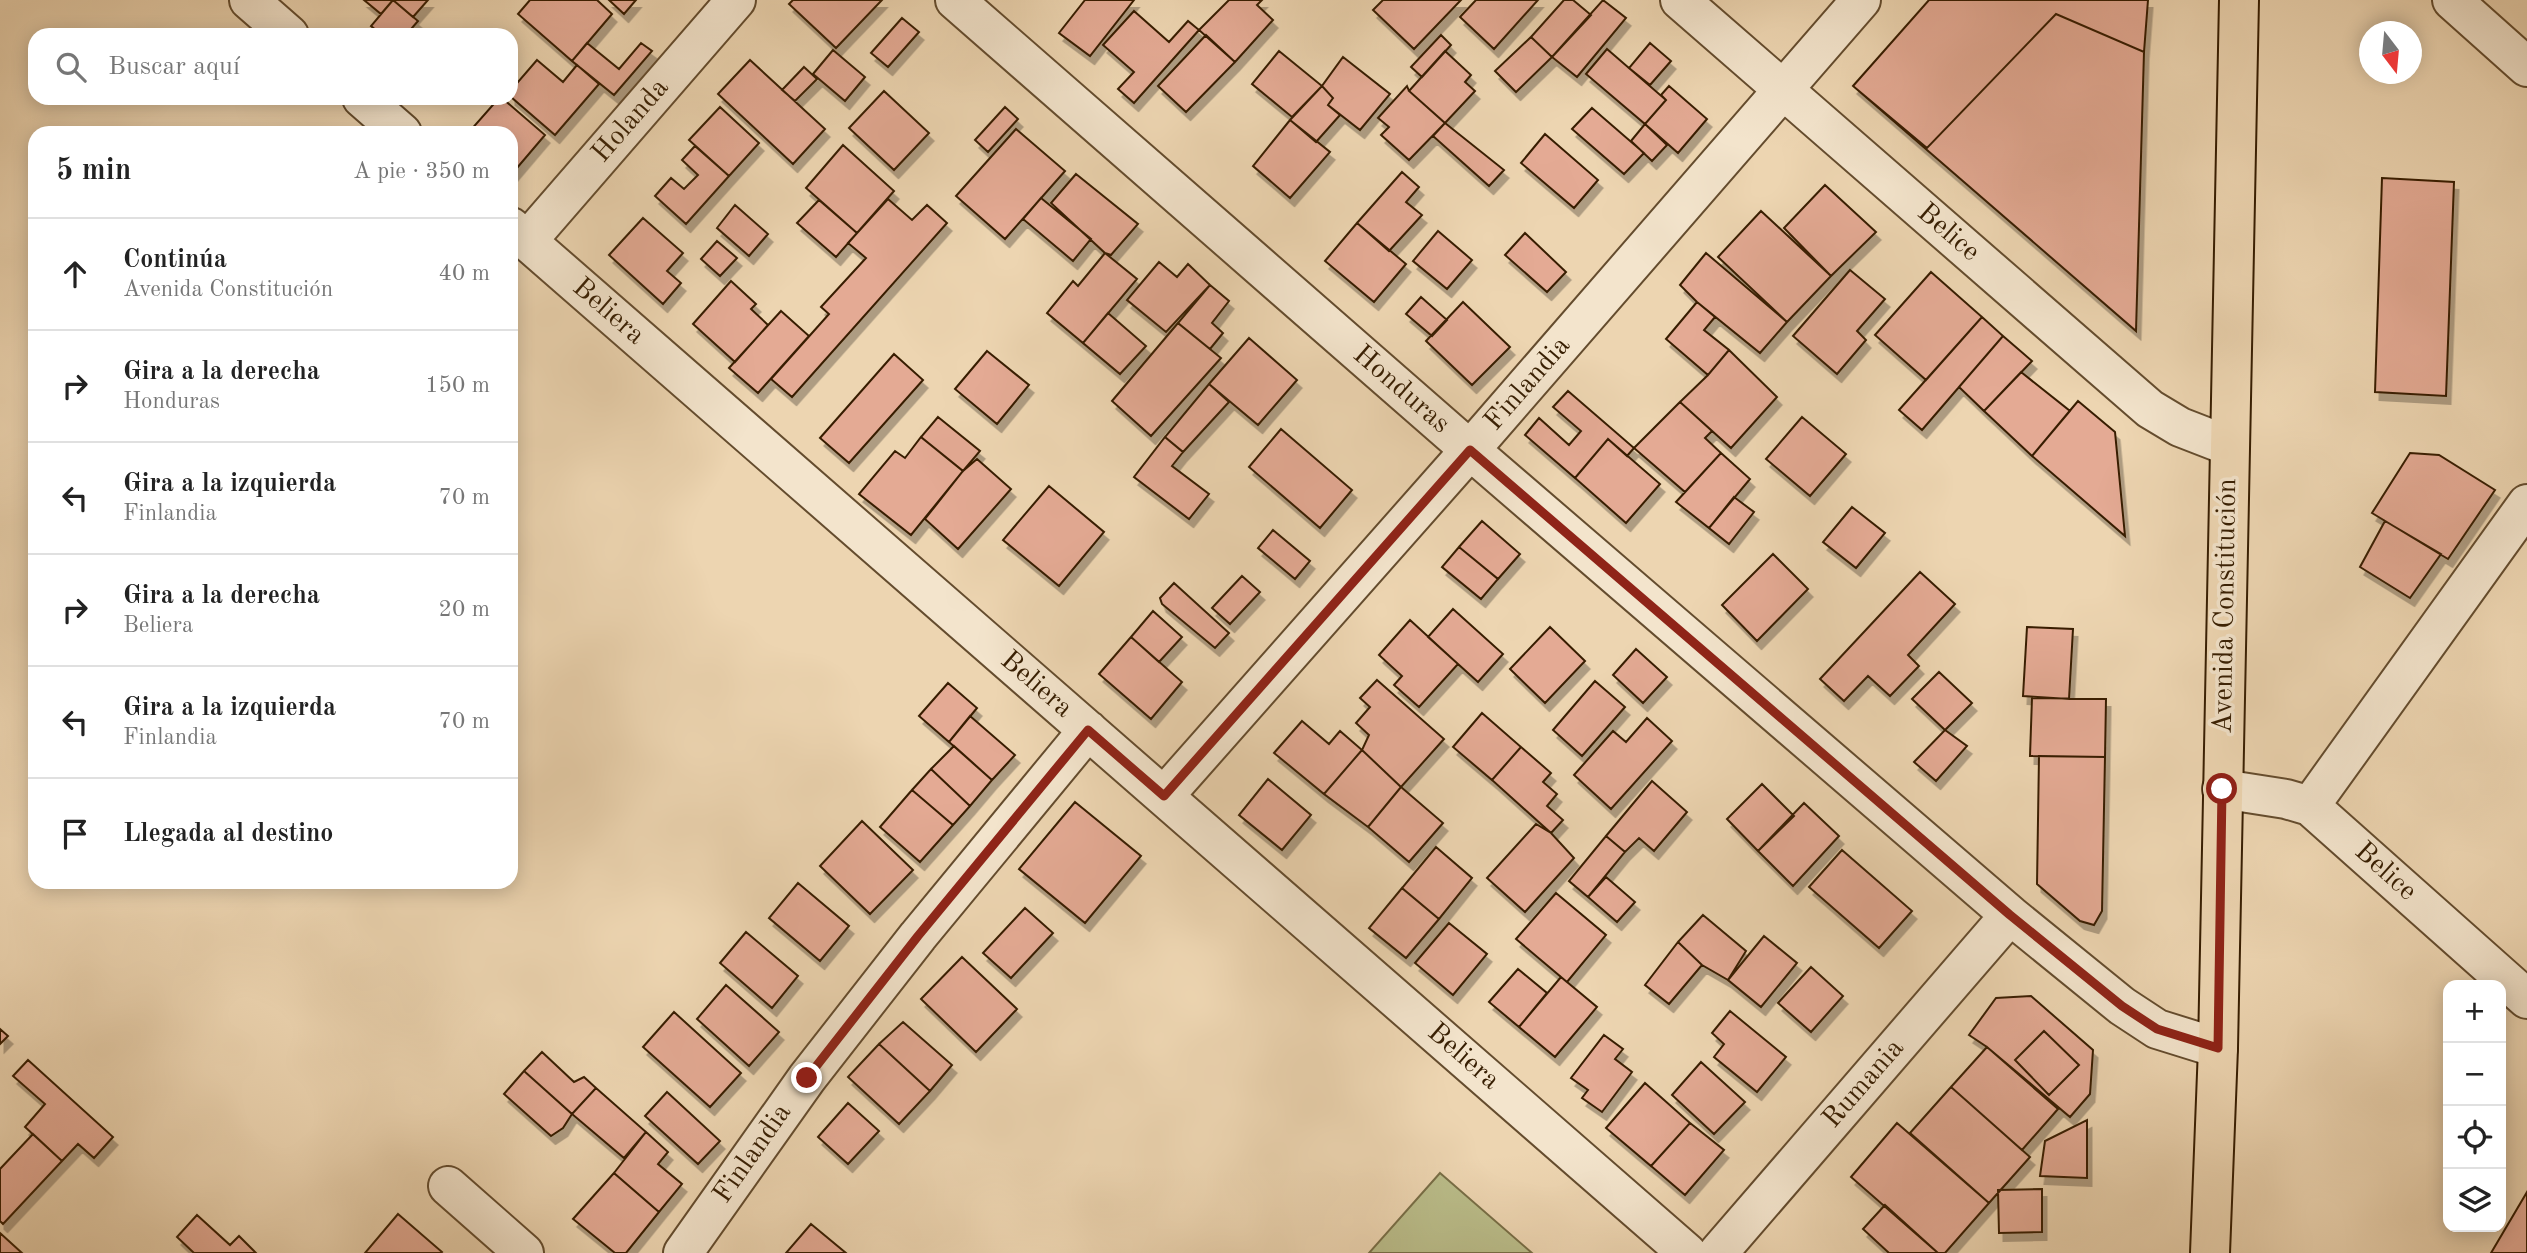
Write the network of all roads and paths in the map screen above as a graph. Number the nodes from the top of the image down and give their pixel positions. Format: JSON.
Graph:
{"nodes":[{"id":1,"x":249,"y":0,"type":"edge"},
{"id":2,"x":736,"y":0,"type":"edge"},
{"id":3,"x":955,"y":0,"type":"edge"},
{"id":4,"x":1680,"y":0,"type":"edge"},
{"id":5,"x":1861,"y":0,"type":"edge"},
{"id":6,"x":2239,"y":0,"type":"edge"},
{"id":7,"x":2465,"y":4,"type":"edge"},
{"id":8,"x":281,"y":28,"type":"edge"},
{"id":9,"x":2527,"y":67,"type":"edge"},
{"id":10,"x":1783,"y":89,"type":"junction"},
{"id":11,"x":370,"y":105,"type":"edge"},
{"id":12,"x":394,"y":126,"type":"edge"},
{"id":13,"x":519,"y":234,"type":"edge"},
{"id":14,"x":2229,"y":446,"type":"junction"},
{"id":15,"x":1470,"y":450,"type":"junction"},
{"id":16,"x":2527,"y":504,"type":"edge"},
{"id":17,"x":1088,"y":730,"type":"junction"},
{"id":18,"x":2222,"y":789,"type":"junction"},
{"id":19,"x":1164,"y":796,"type":"junction"},
{"id":20,"x":2310,"y":806,"type":"junction"},
{"id":21,"x":2010,"y":915,"type":"junction"},
{"id":22,"x":2527,"y":999,"type":"edge"},
{"id":23,"x":2218,"y":1048,"type":"junction"},
{"id":24,"x":448,"y":1186,"type":"dead end"},
{"id":25,"x":524,"y":1253,"type":"edge"},
{"id":26,"x":683,"y":1253,"type":"edge"},
{"id":27,"x":1687,"y":1253,"type":"edge"},
{"id":28,"x":1718,"y":1253,"type":"edge"},
{"id":29,"x":2210,"y":1253,"type":"edge"}],
"edges":[{"from":1,"to":8,"type":"street"},
{"from":2,"to":13,"type":"street","name":"Holanda"},
{"from":3,"to":15,"type":"street","name":"Honduras"},
{"from":4,"to":10,"type":"street","name":"Belice"},
{"from":5,"to":10,"type":"street","name":"Finlandia"},
{"from":6,"to":14,"type":"main road","name":"Avenida Constitución"},
{"from":7,"to":9,"type":"street"},
{"from":10,"to":14,"type":"street","name":"Belice"},
{"from":10,"to":15,"type":"street","name":"Finlandia"},
{"from":11,"to":12,"type":"street"},
{"from":13,"to":17,"type":"street","name":"Beliera"},
{"from":14,"to":18,"type":"main road","name":"Avenida Constitución"},
{"from":15,"to":19,"type":"street","name":"Finlandia"},
{"from":15,"to":21,"type":"street","name":"Honduras"},
{"from":16,"to":20,"type":"street"},
{"from":17,"to":19,"type":"street","name":"Beliera"},
{"from":17,"to":26,"type":"street","name":"Finlandia"},
{"from":18,"to":20,"type":"street","name":"Belice"},
{"from":18,"to":23,"type":"main road","name":"Avenida Constitución"},
{"from":19,"to":27,"type":"street","name":"Beliera"},
{"from":20,"to":22,"type":"street","name":"Belice"},
{"from":21,"to":23,"type":"street","name":"Honduras"},
{"from":21,"to":28,"type":"street","name":"Rumania"},
{"from":23,"to":29,"type":"main road","name":"Avenida Constitución"},
{"from":24,"to":25,"type":"street"}]}
